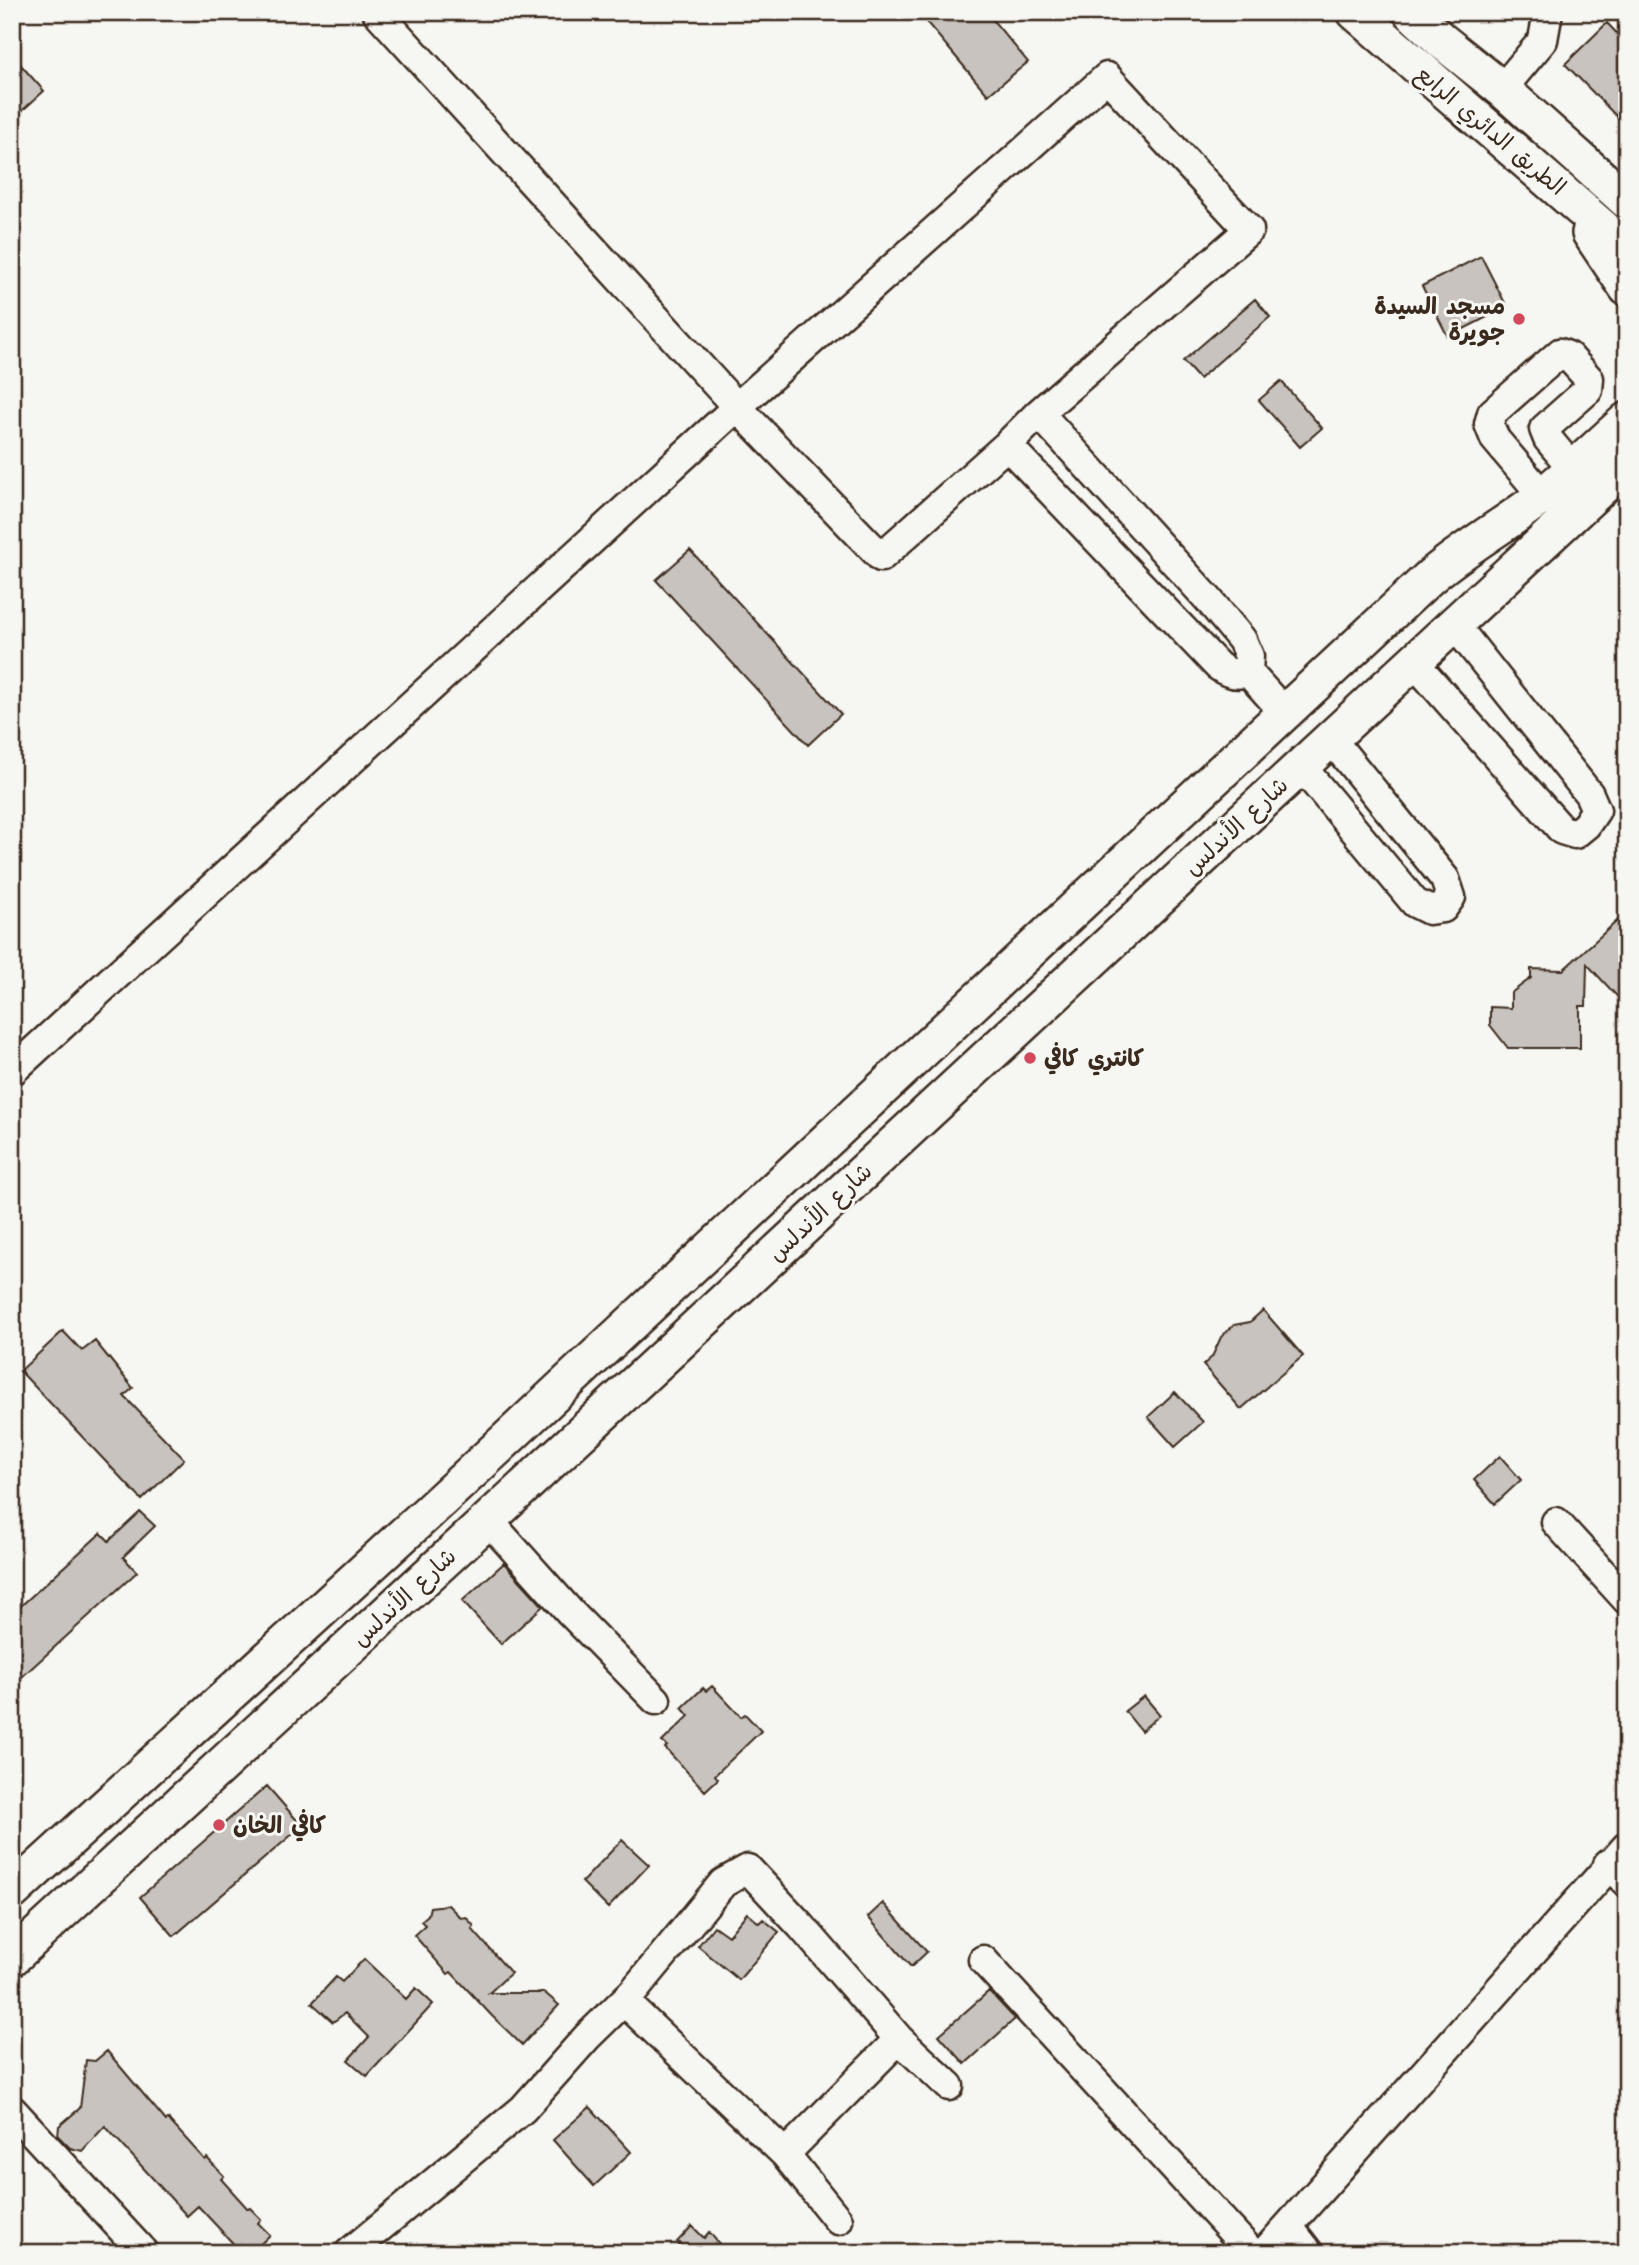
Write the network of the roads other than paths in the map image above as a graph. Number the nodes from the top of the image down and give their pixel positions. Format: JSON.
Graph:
{"nodes":[{"id":1,"x":377,"y":12,"type":"edge"},
{"id":2,"x":1355,"y":12,"type":"edge"},
{"id":3,"x":1411,"y":12,"type":"edge"},
{"id":4,"x":1548,"y":12,"type":"edge"},
{"id":5,"x":1502,"y":89,"type":"junction"},
{"id":6,"x":1555,"y":184,"type":"junction"},
{"id":7,"x":1627,"y":201,"type":"edge"},
{"id":8,"x":1627,"y":249,"type":"edge"},
{"id":9,"x":1627,"y":288,"type":"edge"},
{"id":10,"x":1627,"y":406,"type":"edge"},
{"id":11,"x":737,"y":407,"type":"junction"},
{"id":12,"x":1038,"y":413,"type":"junction"},
{"id":13,"x":1627,"y":420,"type":"edge"},
{"id":14,"x":1007,"y":445,"type":"junction"},
{"id":15,"x":1583,"y":461,"type":"junction"},
{"id":16,"x":1627,"y":464,"type":"edge"},
{"id":17,"x":1542,"y":495,"type":"junction"},
{"id":18,"x":1454,"y":624,"type":"junction"},
{"id":19,"x":1413,"y":662,"type":"junction"},
{"id":20,"x":1248,"y":672,"type":"junction"},
{"id":21,"x":1284,"y":712,"type":"junction"},
{"id":22,"x":1317,"y":751,"type":"junction"},
{"id":23,"x":12,"y":1071,"type":"edge"},
{"id":24,"x":488,"y":1520,"type":"junction"},
{"id":25,"x":1556,"y":1522,"type":"dead end"},
{"id":26,"x":1627,"y":1600,"type":"edge"},
{"id":27,"x":656,"y":1700,"type":"dead end"},
{"id":28,"x":1621,"y":1864,"type":"edge"},
{"id":29,"x":12,"y":1892,"type":"edge"},
{"id":30,"x":12,"y":1958,"type":"edge"},
{"id":31,"x":983,"y":1960,"type":"dead end"},
{"id":32,"x":624,"y":2001,"type":"junction"},
{"id":33,"x":899,"y":2039,"type":"junction"},
{"id":34,"x":949,"y":2086,"type":"dead end"},
{"id":35,"x":12,"y":2110,"type":"edge"},
{"id":36,"x":785,"y":2154,"type":"junction"},
{"id":37,"x":838,"y":2220,"type":"dead end"},
{"id":38,"x":1288,"y":2226,"type":"junction"},
{"id":39,"x":144,"y":2253,"type":"edge"},
{"id":40,"x":349,"y":2253,"type":"edge"},
{"id":41,"x":1252,"y":2253,"type":"edge"},
{"id":42,"x":1264,"y":2253,"type":"edge"},
{"id":43,"x":1309,"y":2253,"type":"edge"}],
"edges":[{"from":1,"to":11,"type":"street"},
{"from":2,"to":6,"type":"main road","name":"الطريق الدائري الرابع"},
{"from":3,"to":5,"type":"main road","name":"الطريق الدائري الرابع"},
{"from":4,"to":5,"type":"street"},
{"from":5,"to":7,"type":"main road","name":"الطريق الدائري الرابع"},
{"from":6,"to":8,"type":"main road","name":"الطريق الدائري الرابع"},
{"from":6,"to":9,"type":"main road"},
{"from":10,"to":15,"type":"main road"},
{"from":11,"to":12,"type":"street"},
{"from":11,"to":14,"type":"street"},
{"from":11,"to":23,"type":"street"},
{"from":12,"to":14,"type":"street"},
{"from":12,"to":20,"type":"street"},
{"from":13,"to":15,"type":"main road","name":"شارع الأندلس"},
{"from":14,"to":20,"type":"street"},
{"from":15,"to":17,"type":"main road","name":"شارع الأندلس"},
{"from":15,"to":17,"type":"street"},
{"from":16,"to":18,"type":"main road","name":"شارع الأندلس"},
{"from":17,"to":21,"type":"main road","name":"شارع الأندلس"},
{"from":18,"to":19,"type":"main road","name":"شارع الأندلس"},
{"from":18,"to":19,"type":"street"},
{"from":19,"to":22,"type":"main road","name":"شارع الأندلس"},
{"from":20,"to":21,"type":"street"},
{"from":21,"to":22,"type":"main road"},
{"from":21,"to":29,"type":"main road","name":"شارع الأندلس"},
{"from":22,"to":22,"type":"street"},
{"from":22,"to":24,"type":"main road","name":"شارع الأندلس"},
{"from":24,"to":27,"type":"street"},
{"from":24,"to":30,"type":"main road","name":"شارع الأندلس"},
{"from":25,"to":26,"type":"street"},
{"from":28,"to":38,"type":"street"},
{"from":31,"to":41,"type":"street"},
{"from":32,"to":33,"type":"street"},
{"from":32,"to":36,"type":"street"},
{"from":32,"to":40,"type":"street"},
{"from":33,"to":34,"type":"street"},
{"from":33,"to":36,"type":"street"},
{"from":35,"to":39,"type":"street"},
{"from":36,"to":37,"type":"street"},
{"from":38,"to":42,"type":"street"},
{"from":38,"to":43,"type":"street"}]}
